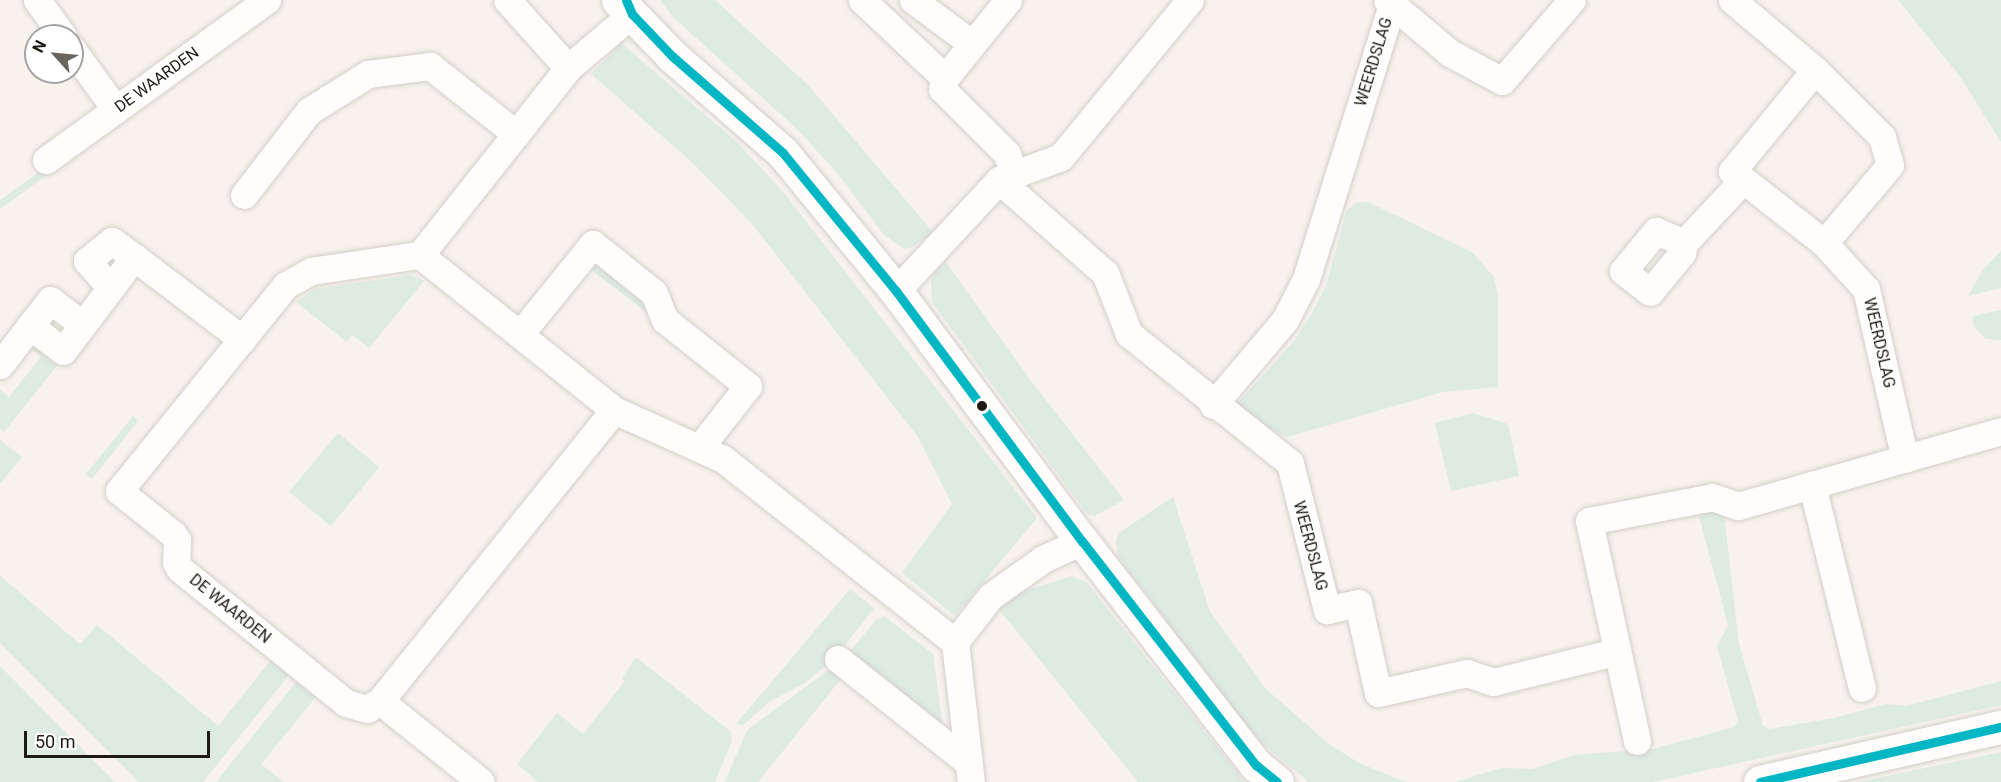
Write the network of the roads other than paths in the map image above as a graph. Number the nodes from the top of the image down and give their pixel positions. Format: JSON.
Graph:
{"nodes":[{"id":1,"x":37,"y":0,"type":"edge"},
{"id":2,"x":267,"y":0,"type":"edge"},
{"id":3,"x":507,"y":0,"type":"edge"},
{"id":4,"x":862,"y":0,"type":"edge"},
{"id":5,"x":914,"y":0,"type":"edge"},
{"id":6,"x":1008,"y":0,"type":"edge"},
{"id":7,"x":1190,"y":0,"type":"edge"},
{"id":8,"x":1572,"y":0,"type":"edge"},
{"id":9,"x":1732,"y":0,"type":"edge"},
{"id":10,"x":1389,"y":2,"type":"edge"},
{"id":11,"x":626,"y":4,"type":"edge"},
{"id":12,"x":54,"y":24,"type":"edge"},
{"id":13,"x":971,"y":44,"type":"junction"},
{"id":14,"x":84,"y":66,"type":"edge"},
{"id":15,"x":568,"y":68,"type":"junction"},
{"id":16,"x":1815,"y":70,"type":"junction"},
{"id":17,"x":945,"y":78,"type":"junction"},
{"id":18,"x":116,"y":110,"type":"junction"},
{"id":19,"x":516,"y":134,"type":"junction"},
{"id":20,"x":46,"y":160,"type":"dead end"},
{"id":21,"x":1006,"y":176,"type":"junction"},
{"id":22,"x":1742,"y":181,"type":"junction"},
{"id":23,"x":244,"y":195,"type":"dead end"},
{"id":24,"x":1684,"y":243,"type":"dead end"},
{"id":25,"x":1824,"y":243,"type":"junction"},
{"id":26,"x":420,"y":255,"type":"junction"},
{"id":27,"x":896,"y":291,"type":"junction"},
{"id":28,"x":520,"y":334,"type":"junction"},
{"id":29,"x":242,"y":339,"type":"junction"},
{"id":30,"x":0,"y":365,"type":"edge"},
{"id":31,"x":1213,"y":405,"type":"junction"},
{"id":32,"x":614,"y":410,"type":"junction"},
{"id":33,"x":2001,"y":431,"type":"edge"},
{"id":34,"x":701,"y":446,"type":"junction"},
{"id":35,"x":1905,"y":459,"type":"junction"},
{"id":36,"x":1812,"y":485,"type":"junction"},
{"id":37,"x":1082,"y":541,"type":"junction"},
{"id":38,"x":955,"y":642,"type":"junction"},
{"id":39,"x":1615,"y":652,"type":"junction"},
{"id":40,"x":838,"y":660,"type":"dead end"},
{"id":41,"x":1862,"y":688,"type":"dead end"},
{"id":42,"x":380,"y":701,"type":"junction"},
{"id":43,"x":2001,"y":728,"type":"edge"},
{"id":44,"x":1637,"y":741,"type":"dead end"},
{"id":45,"x":969,"y":772,"type":"edge"},
{"id":46,"x":481,"y":782,"type":"edge"},
{"id":47,"x":1277,"y":782,"type":"edge"},
{"id":48,"x":1760,"y":782,"type":"edge"}],
"edges":[{"from":1,"to":12,"type":"street"},
{"from":2,"to":18,"type":"street","name":"DE WAARDEN"},
{"from":3,"to":15,"type":"street"},
{"from":4,"to":17,"type":"street","name":"WEERDSLAG"},
{"from":5,"to":13,"type":"street"},
{"from":6,"to":13,"type":"street"},
{"from":7,"to":21,"type":"street"},
{"from":8,"to":10,"type":"street","name":"WEERDSLAG"},
{"from":9,"to":16,"type":"street"},
{"from":10,"to":31,"type":"street","name":"WEERDSLAG"},
{"from":11,"to":15,"type":"street"},
{"from":11,"to":27,"type":"street"},
{"from":13,"to":17,"type":"street"},
{"from":14,"to":18,"type":"street"},
{"from":15,"to":19,"type":"street"},
{"from":16,"to":22,"type":"street"},
{"from":16,"to":25,"type":"street"},
{"from":17,"to":21,"type":"street","name":"WEERDSLAG"},
{"from":18,"to":20,"type":"street","name":"DE WAARDEN"},
{"from":19,"to":23,"type":"street"},
{"from":19,"to":26,"type":"street"},
{"from":21,"to":27,"type":"street"},
{"from":21,"to":31,"type":"street","name":"WEERDSLAG"},
{"from":22,"to":24,"type":"street"},
{"from":22,"to":25,"type":"street","name":"WEERDSLAG"},
{"from":25,"to":35,"type":"street","name":"WEERDSLAG"},
{"from":26,"to":28,"type":"street"},
{"from":26,"to":29,"type":"street","name":"DE WAARDEN"},
{"from":27,"to":37,"type":"street"},
{"from":28,"to":32,"type":"street"},
{"from":28,"to":34,"type":"street"},
{"from":29,"to":30,"type":"street"},
{"from":29,"to":42,"type":"street","name":"DE WAARDEN"},
{"from":31,"to":39,"type":"street","name":"WEERDSLAG"},
{"from":32,"to":34,"type":"street"},
{"from":32,"to":42,"type":"street"},
{"from":33,"to":35,"type":"street"},
{"from":34,"to":38,"type":"street"},
{"from":35,"to":36,"type":"street"},
{"from":36,"to":39,"type":"street"},
{"from":36,"to":41,"type":"street"},
{"from":37,"to":38,"type":"street"},
{"from":37,"to":47,"type":"street"},
{"from":38,"to":45,"type":"street"},
{"from":39,"to":44,"type":"street"},
{"from":40,"to":45,"type":"street"},
{"from":42,"to":46,"type":"street"},
{"from":43,"to":48,"type":"street"}]}
